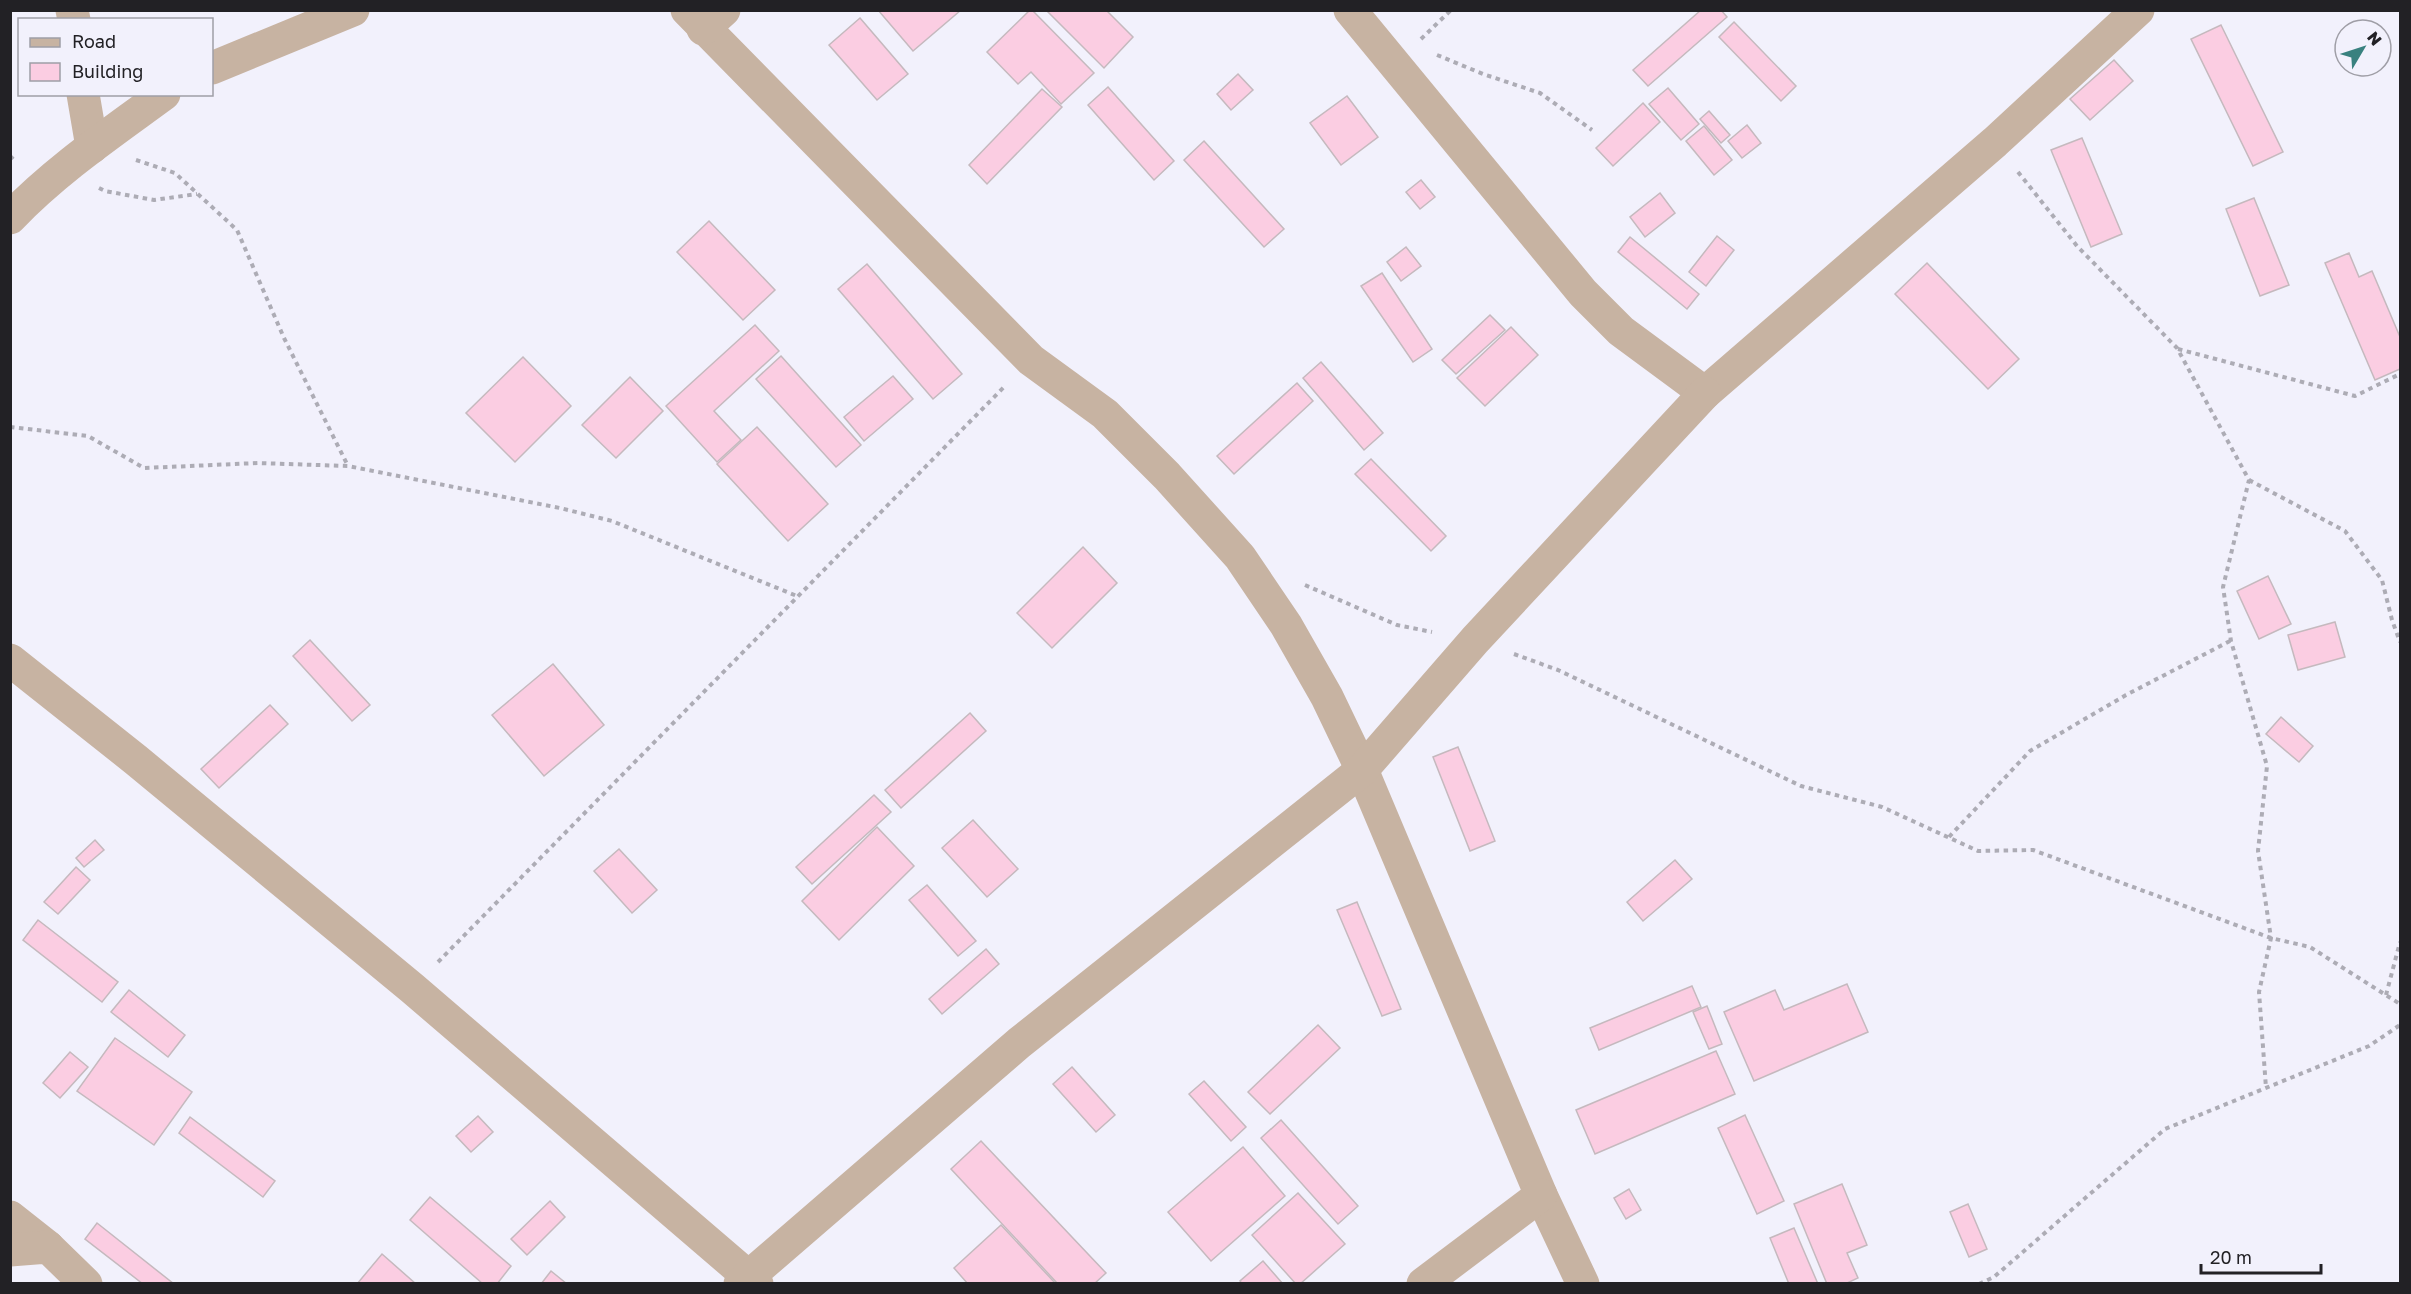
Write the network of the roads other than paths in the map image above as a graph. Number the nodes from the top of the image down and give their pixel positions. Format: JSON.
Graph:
{"nodes":[{"id":1,"x":352,"y":10,"type":"edge"},
{"id":2,"x":2138,"y":10,"type":"edge"},
{"id":3,"x":704,"y":17,"type":"edge"},
{"id":4,"x":1358,"y":20,"type":"edge"},
{"id":5,"x":213,"y":68,"type":"edge"},
{"id":6,"x":83,"y":96,"type":"edge"},
{"id":7,"x":161,"y":96,"type":"edge"},
{"id":8,"x":92,"y":147,"type":"junction"},
{"id":9,"x":10,"y":219,"type":"edge"},
{"id":10,"x":1705,"y":393,"type":"junction"},
{"id":11,"x":10,"y":660,"type":"edge"},
{"id":12,"x":1362,"y":770,"type":"junction"},
{"id":13,"x":1541,"y":1195,"type":"junction"},
{"id":14,"x":10,"y":1217,"type":"edge"},
{"id":15,"x":48,"y":1247,"type":"junction"},
{"id":16,"x":10,"y":1250,"type":"edge"},
{"id":17,"x":748,"y":1281,"type":"edge"},
{"id":18,"x":86,"y":1284,"type":"edge"},
{"id":19,"x":1423,"y":1284,"type":"edge"},
{"id":20,"x":1583,"y":1284,"type":"edge"}],
"edges":[{"from":1,"to":5,"type":"street"},
{"from":2,"to":10,"type":"street"},
{"from":3,"to":12,"type":"street"},
{"from":4,"to":10,"type":"street"},
{"from":6,"to":8,"type":"street"},
{"from":7,"to":8,"type":"street"},
{"from":8,"to":9,"type":"street"},
{"from":10,"to":12,"type":"street"},
{"from":11,"to":17,"type":"street"},
{"from":12,"to":13,"type":"street"},
{"from":12,"to":17,"type":"street"},
{"from":13,"to":19,"type":"street"},
{"from":13,"to":20,"type":"street"},
{"from":14,"to":15,"type":"street"},
{"from":15,"to":16,"type":"street"},
{"from":15,"to":18,"type":"street"}]}
